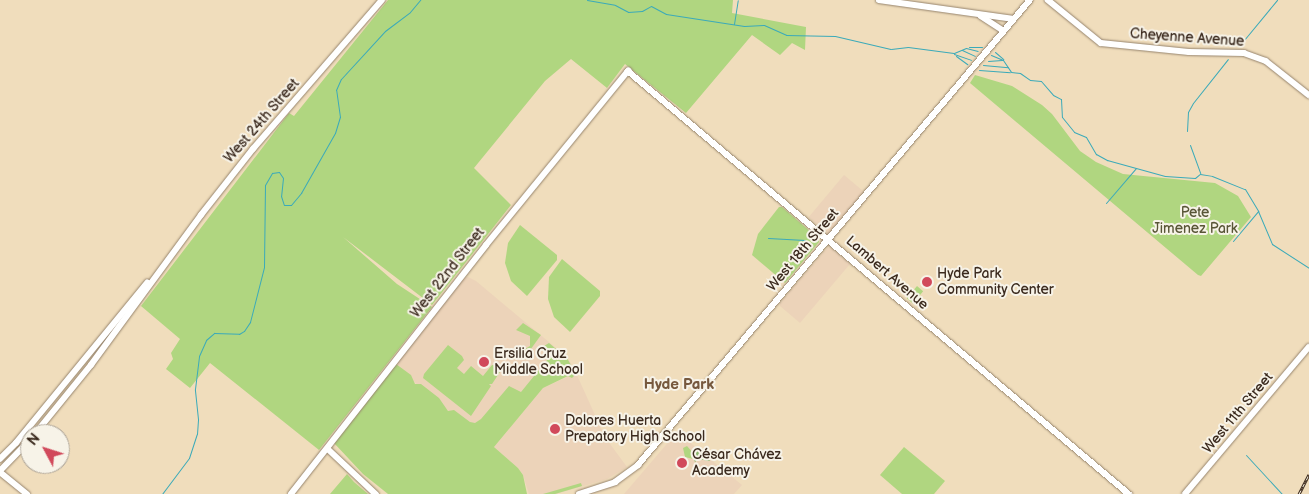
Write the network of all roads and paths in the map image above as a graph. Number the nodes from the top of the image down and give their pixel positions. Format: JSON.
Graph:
{"nodes":[{"id":1,"x":382,"y":0,"type":"edge"},
{"id":2,"x":879,"y":0,"type":"edge"},
{"id":3,"x":1030,"y":0,"type":"edge"},
{"id":4,"x":1048,"y":0,"type":"edge"},
{"id":5,"x":977,"y":15,"type":"junction"},
{"id":6,"x":1014,"y":19,"type":"junction"},
{"id":7,"x":1004,"y":31,"type":"junction"},
{"id":8,"x":628,"y":71,"type":"joint"},
{"id":9,"x":1309,"y":96,"type":"edge"},
{"id":10,"x":828,"y":240,"type":"junction"},
{"id":11,"x":165,"y":263,"type":"junction"},
{"id":12,"x":1309,"y":348,"type":"edge"},
{"id":13,"x":43,"y":424,"type":"edge"},
{"id":14,"x":328,"y":449,"type":"junction"},
{"id":15,"x":20,"y":451,"type":"edge"},
{"id":16,"x":0,"y":459,"type":"edge"},
{"id":17,"x":0,"y":472,"type":"edge"},
{"id":18,"x":27,"y":494,"type":"edge"},
{"id":19,"x":291,"y":494,"type":"edge"},
{"id":20,"x":376,"y":494,"type":"edge"},
{"id":21,"x":579,"y":494,"type":"edge"},
{"id":22,"x":1129,"y":494,"type":"edge"},
{"id":23,"x":1185,"y":494,"type":"edge"}],
"edges":[{"from":1,"to":11,"type":"street","name":"West 24th Street"},
{"from":2,"to":5,"type":"street"},
{"from":3,"to":6,"type":"street","name":"West 18th Street"},
{"from":4,"to":9,"type":"street","name":"Cheyenne Avenue"},
{"from":5,"to":6,"type":"street"},
{"from":5,"to":7,"type":"street"},
{"from":6,"to":7,"type":"street","name":"West 18th Street"},
{"from":7,"to":10,"type":"street","name":"West 18th Street"},
{"from":8,"to":10,"type":"street","name":"Lambert Avenue"},
{"from":8,"to":14,"type":"street","name":"West 22nd Street"},
{"from":10,"to":21,"type":"street","name":"West 18th Street"},
{"from":10,"to":22,"type":"street","name":"Lambert Avenue"},
{"from":11,"to":13,"type":"street","name":"West 24th Street"},
{"from":11,"to":16,"type":"street","name":"West 24th Street"},
{"from":12,"to":23,"type":"street","name":"West 11th Street"},
{"from":14,"to":19,"type":"street","name":"West 22nd Street"},
{"from":14,"to":20,"type":"street"},
{"from":15,"to":17,"type":"street"},
{"from":17,"to":18,"type":"street"}]}
